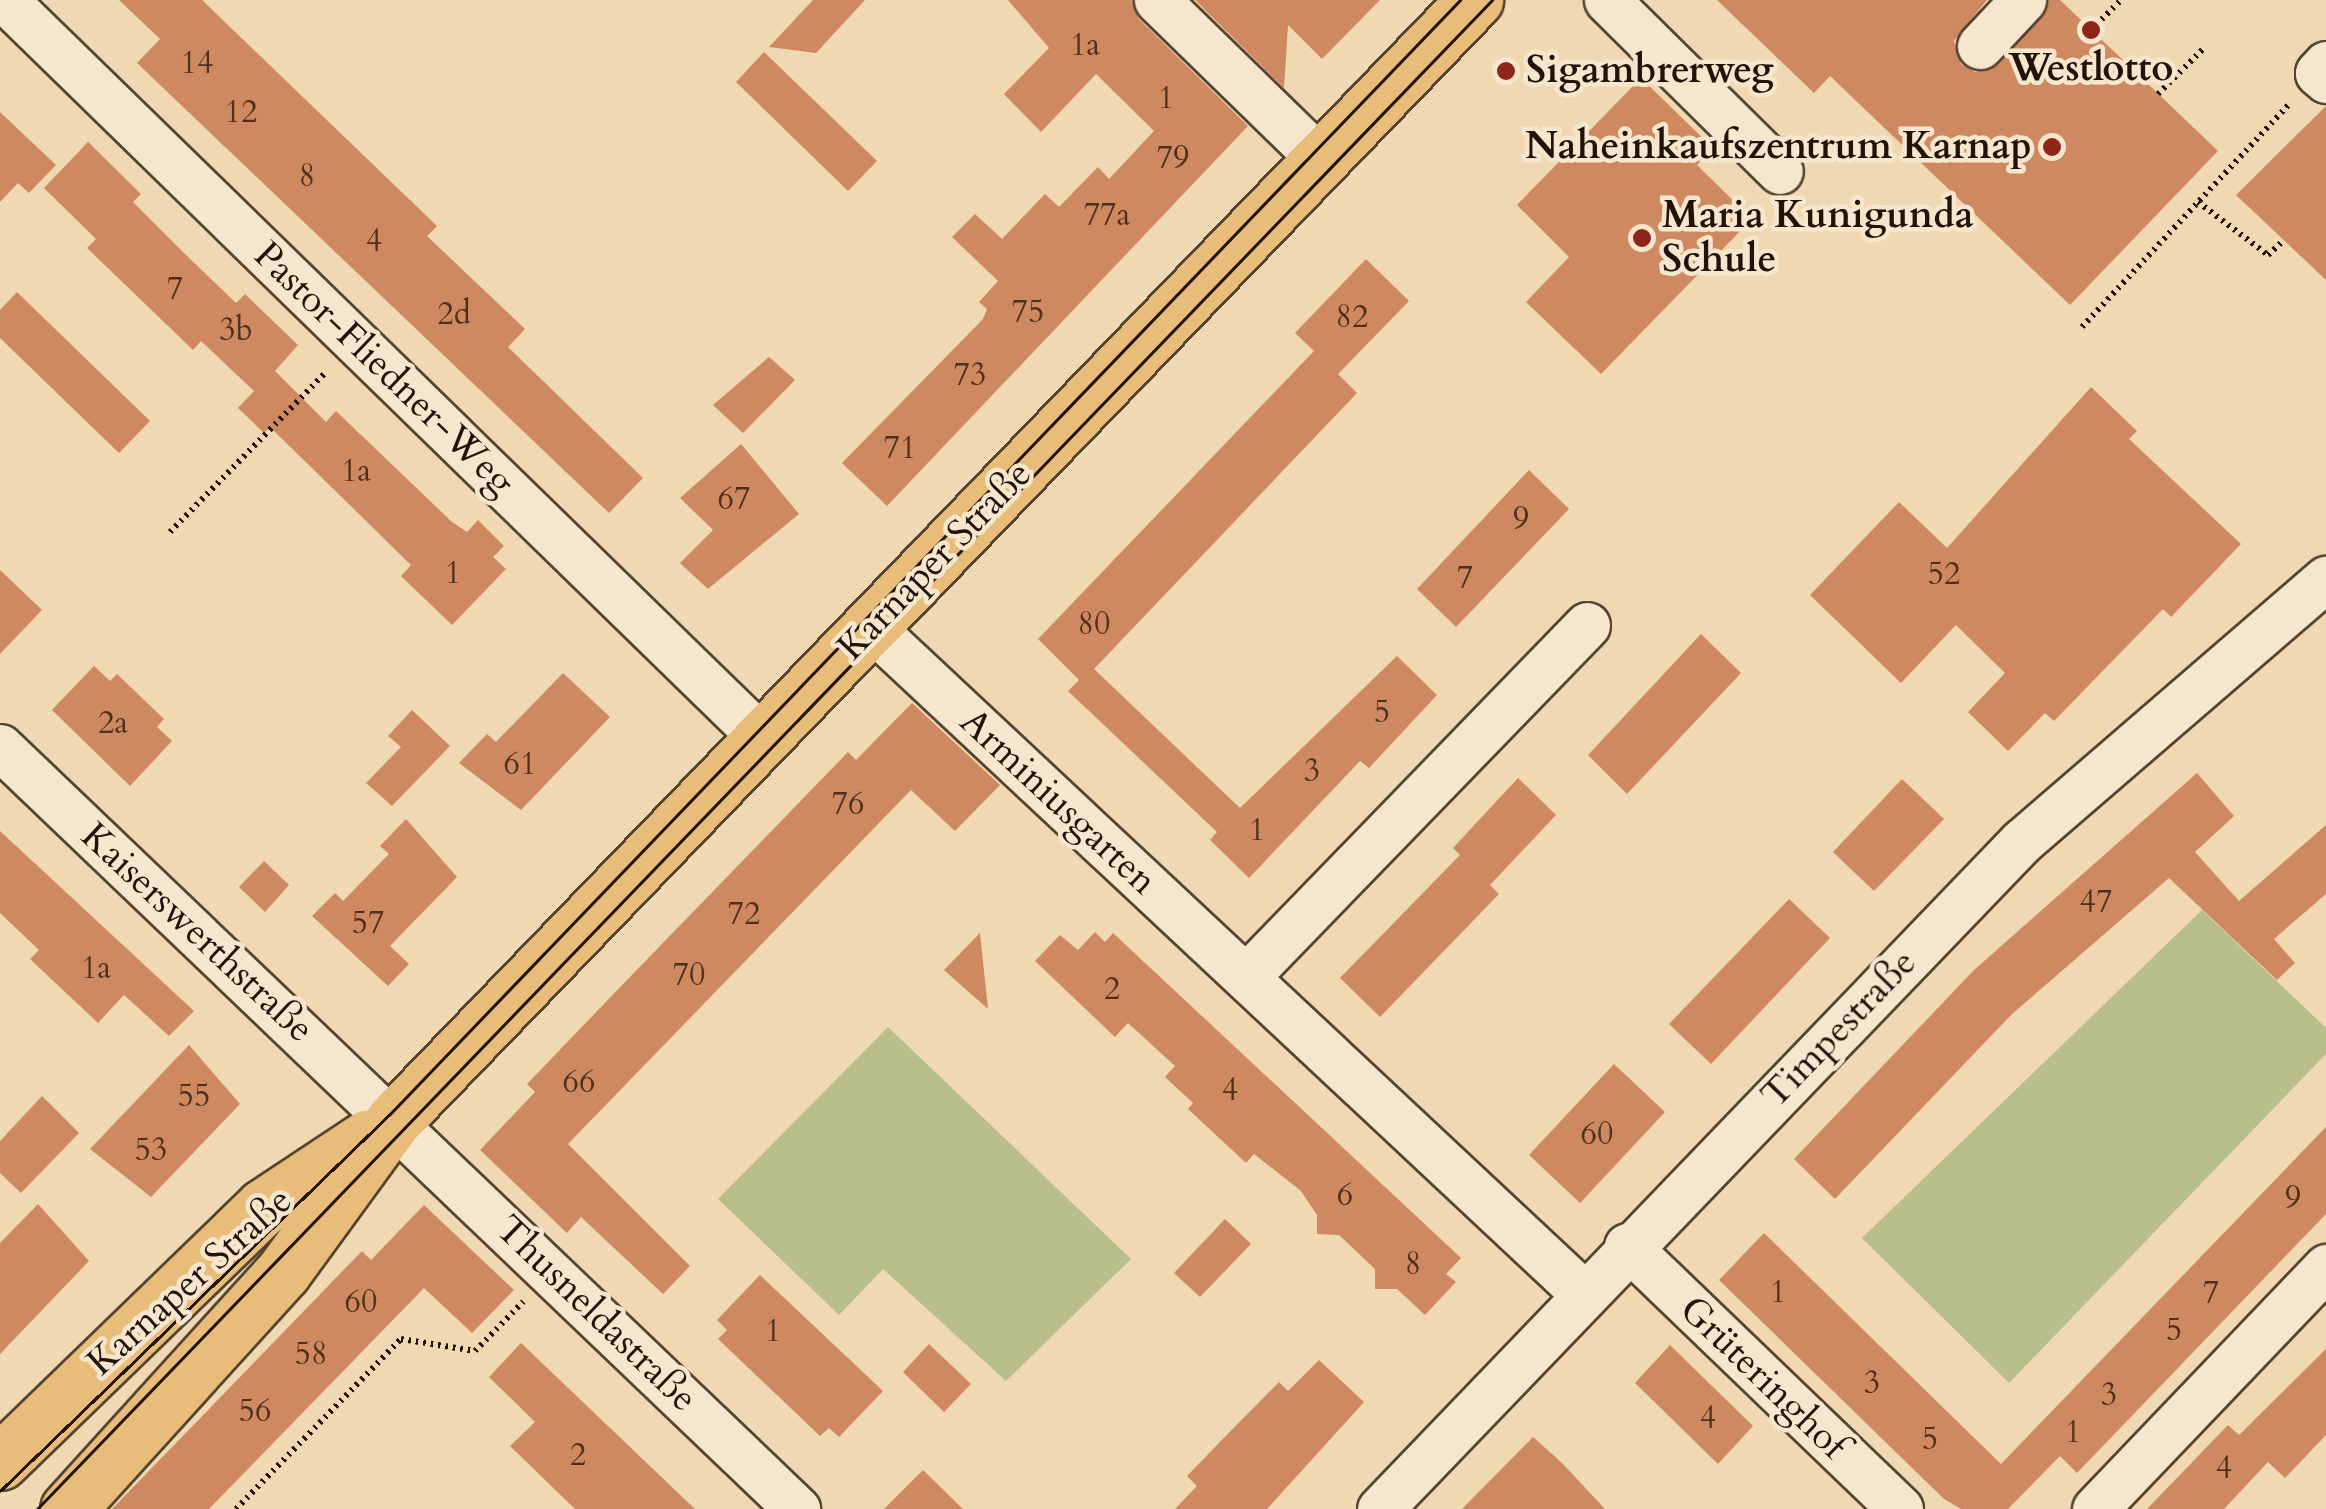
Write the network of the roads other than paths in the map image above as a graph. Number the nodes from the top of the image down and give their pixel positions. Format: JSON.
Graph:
{"nodes":[{"id":1,"x":5,"y":0,"type":"edge"},
{"id":2,"x":1157,"y":0,"type":"edge"},
{"id":3,"x":1475,"y":0,"type":"edge"},
{"id":4,"x":1607,"y":0,"type":"edge"},
{"id":5,"x":2023,"y":0,"type":"edge"},
{"id":6,"x":1980,"y":46,"type":"dead end"},
{"id":7,"x":1321,"y":160,"type":"junction"},
{"id":8,"x":1780,"y":170,"type":"dead end"},
{"id":9,"x":2326,"y":579,"type":"edge"},
{"id":10,"x":1587,"y":625,"type":"dead end"},
{"id":11,"x":871,"y":627,"type":"junction"},
{"id":12,"x":763,"y":739,"type":"junction"},
{"id":13,"x":0,"y":747,"type":"edge"},
{"id":14,"x":1246,"y":977,"type":"junction"},
{"id":15,"x":394,"y":1120,"type":"junction"},
{"id":16,"x":1627,"y":1246,"type":"junction"},
{"id":17,"x":2326,"y":1268,"type":"edge"},
{"id":18,"x":1584,"y":1294,"type":"junction"},
{"id":19,"x":0,"y":1462,"type":"edge"},
{"id":20,"x":68,"y":1509,"type":"edge"},
{"id":21,"x":797,"y":1509,"type":"edge"},
{"id":22,"x":1380,"y":1509,"type":"edge"},
{"id":23,"x":1900,"y":1509,"type":"edge"},
{"id":24,"x":2095,"y":1509,"type":"edge"}],
"edges":[{"from":1,"to":12,"type":"street","name":"Pastor-Fliedner-Weg"},
{"from":2,"to":7,"type":"street"},
{"from":3,"to":7,"type":"main road","name":"Karnaper Straße"},
{"from":4,"to":8,"type":"street"},
{"from":5,"to":6,"type":"street"},
{"from":7,"to":11,"type":"main road","name":"Karnaper Straße"},
{"from":9,"to":16,"type":"street","name":"Timpestraße"},
{"from":10,"to":14,"type":"street"},
{"from":11,"to":12,"type":"main road","name":"Karnaper Straße"},
{"from":11,"to":14,"type":"street","name":"Arminiusgarten"},
{"from":12,"to":15,"type":"main road","name":"Karnaper Straße"},
{"from":13,"to":15,"type":"street","name":"Kaiserswerthstraße"},
{"from":14,"to":18,"type":"street","name":"Arminiusgarten"},
{"from":15,"to":19,"type":"main road","name":"Karnaper Straße"},
{"from":15,"to":20,"type":"main road","name":"Karnaper Straße"},
{"from":15,"to":21,"type":"street","name":"Thusneldastraße"},
{"from":16,"to":18,"type":"street","name":"Timpestraße"},
{"from":16,"to":23,"type":"street","name":"Grüteringhof"},
{"from":17,"to":24,"type":"street"},
{"from":18,"to":22,"type":"street","name":"Timpestraße"}]}
